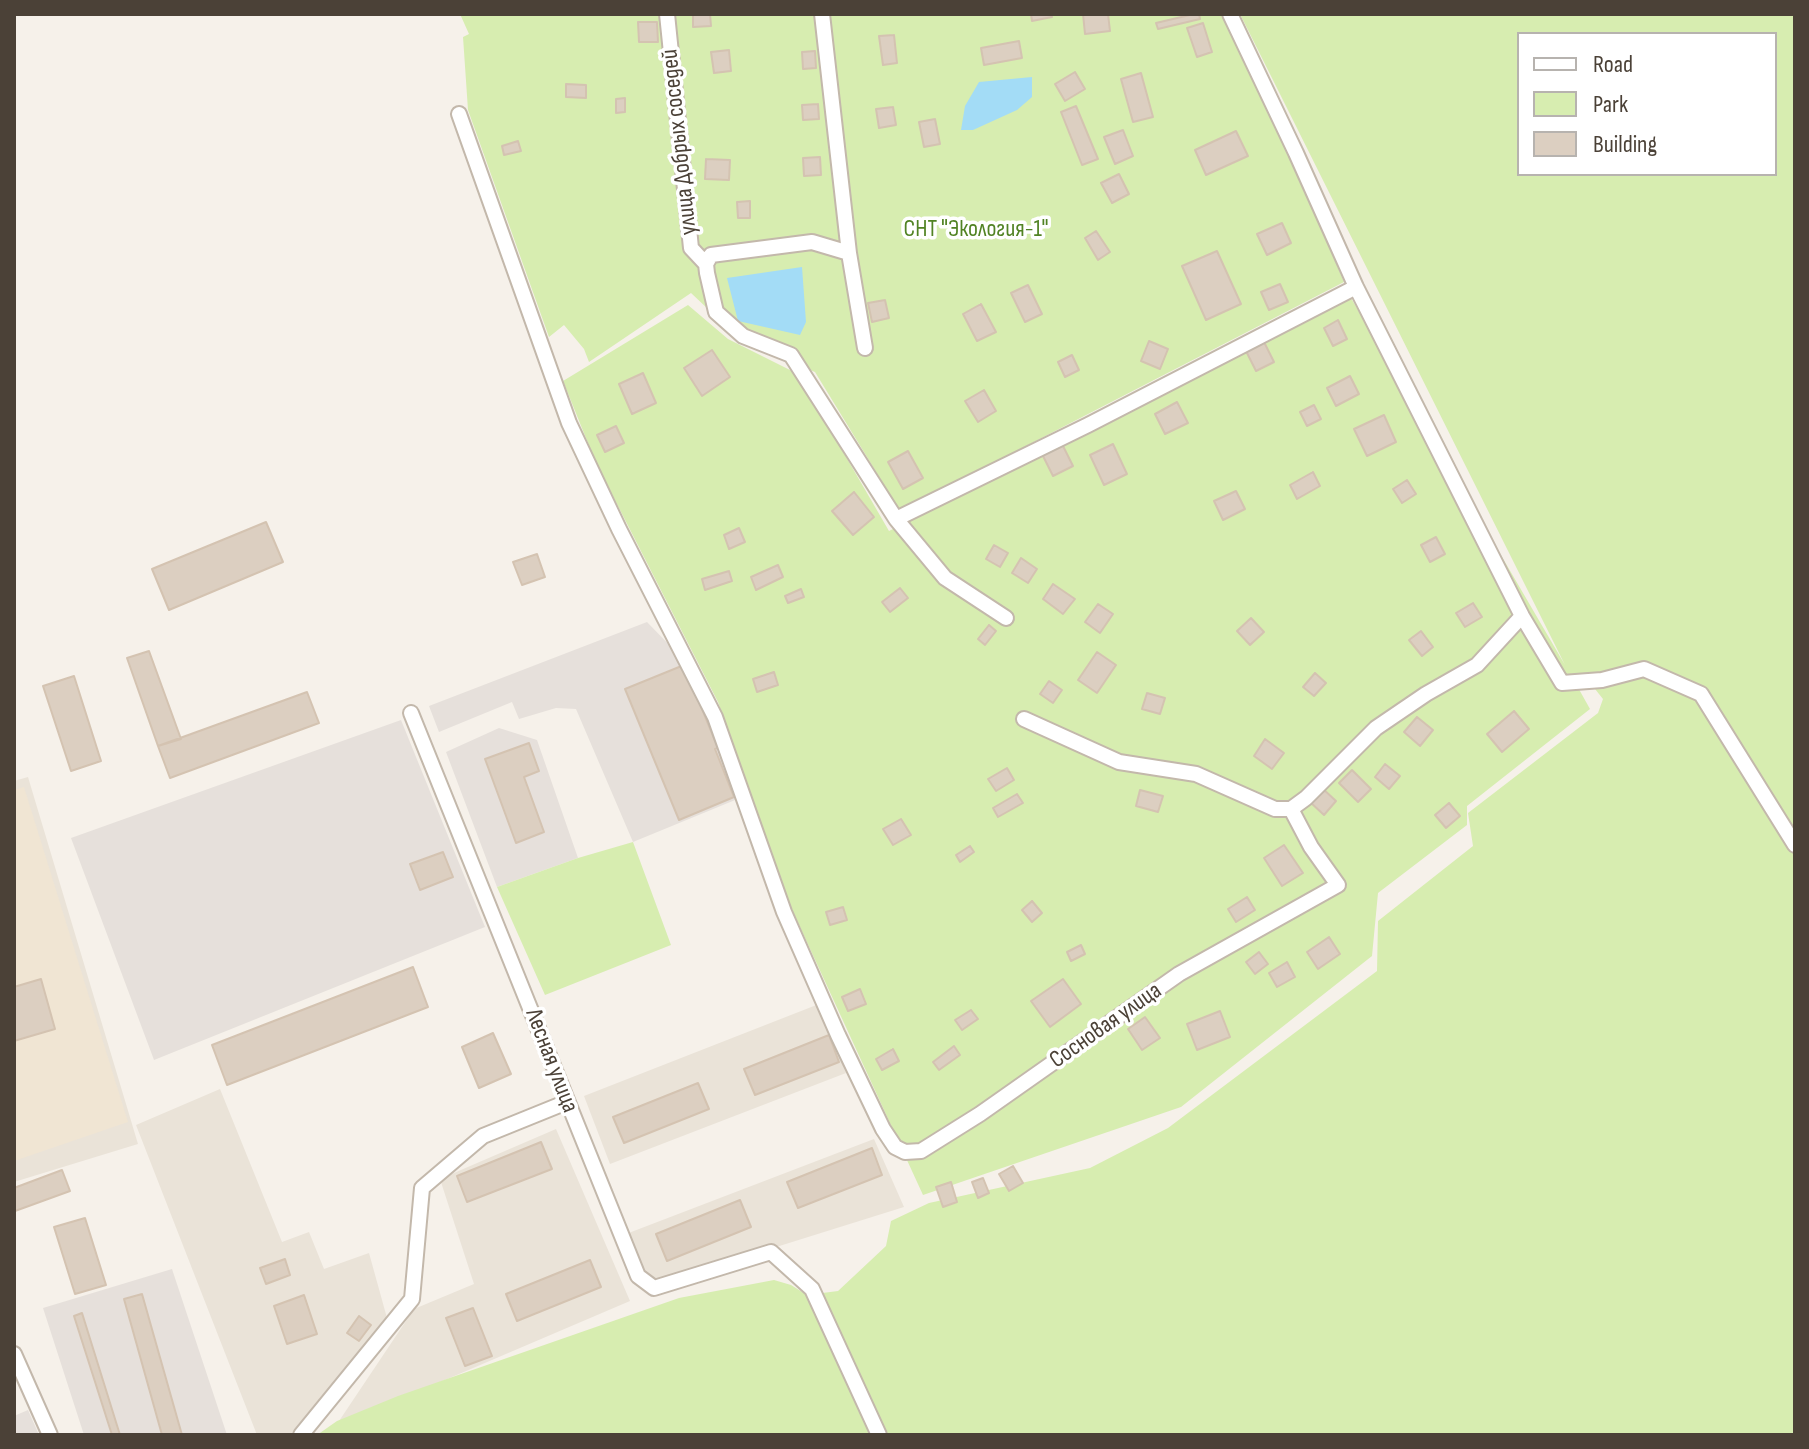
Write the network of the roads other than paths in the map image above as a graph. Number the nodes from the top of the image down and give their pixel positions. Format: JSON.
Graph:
{"nodes":[{"id":1,"x":667,"y":14,"type":"edge"},
{"id":2,"x":822,"y":14,"type":"edge"},
{"id":3,"x":1230,"y":14,"type":"edge"},
{"id":4,"x":459,"y":114,"type":"dead end"},
{"id":5,"x":849,"y":253,"type":"junction"},
{"id":6,"x":706,"y":264,"type":"junction"},
{"id":7,"x":1356,"y":287,"type":"junction"},
{"id":8,"x":865,"y":348,"type":"dead end"},
{"id":9,"x":896,"y":519,"type":"junction"},
{"id":10,"x":1522,"y":616,"type":"junction"},
{"id":11,"x":1006,"y":618,"type":"dead end"},
{"id":12,"x":411,"y":713,"type":"dead end"},
{"id":13,"x":1024,"y":719,"type":"dead end"},
{"id":14,"x":1291,"y":809,"type":"junction"},
{"id":15,"x":1795,"y":845,"type":"edge"},
{"id":16,"x":567,"y":1102,"type":"junction"},
{"id":17,"x":14,"y":1354,"type":"edge"},
{"id":18,"x":50,"y":1435,"type":"edge"},
{"id":19,"x":301,"y":1435,"type":"edge"},
{"id":20,"x":879,"y":1435,"type":"edge"}],
"edges":[{"from":1,"to":6,"type":"street","name":"улица Добрых соседей"},
{"from":2,"to":5,"type":"street"},
{"from":3,"to":7,"type":"street"},
{"from":4,"to":14,"type":"street","name":"Сосновая улица"},
{"from":5,"to":6,"type":"street"},
{"from":5,"to":8,"type":"street"},
{"from":6,"to":9,"type":"street","name":"улица Добрых соседей"},
{"from":7,"to":9,"type":"street"},
{"from":7,"to":10,"type":"street"},
{"from":9,"to":11,"type":"street","name":"улица Добрых соседей"},
{"from":10,"to":14,"type":"street"},
{"from":10,"to":15,"type":"street"},
{"from":12,"to":16,"type":"street","name":"Лесная улица"},
{"from":13,"to":14,"type":"street"},
{"from":16,"to":19,"type":"street"},
{"from":16,"to":20,"type":"street","name":"Лесная улица"},
{"from":17,"to":18,"type":"street"}]}
